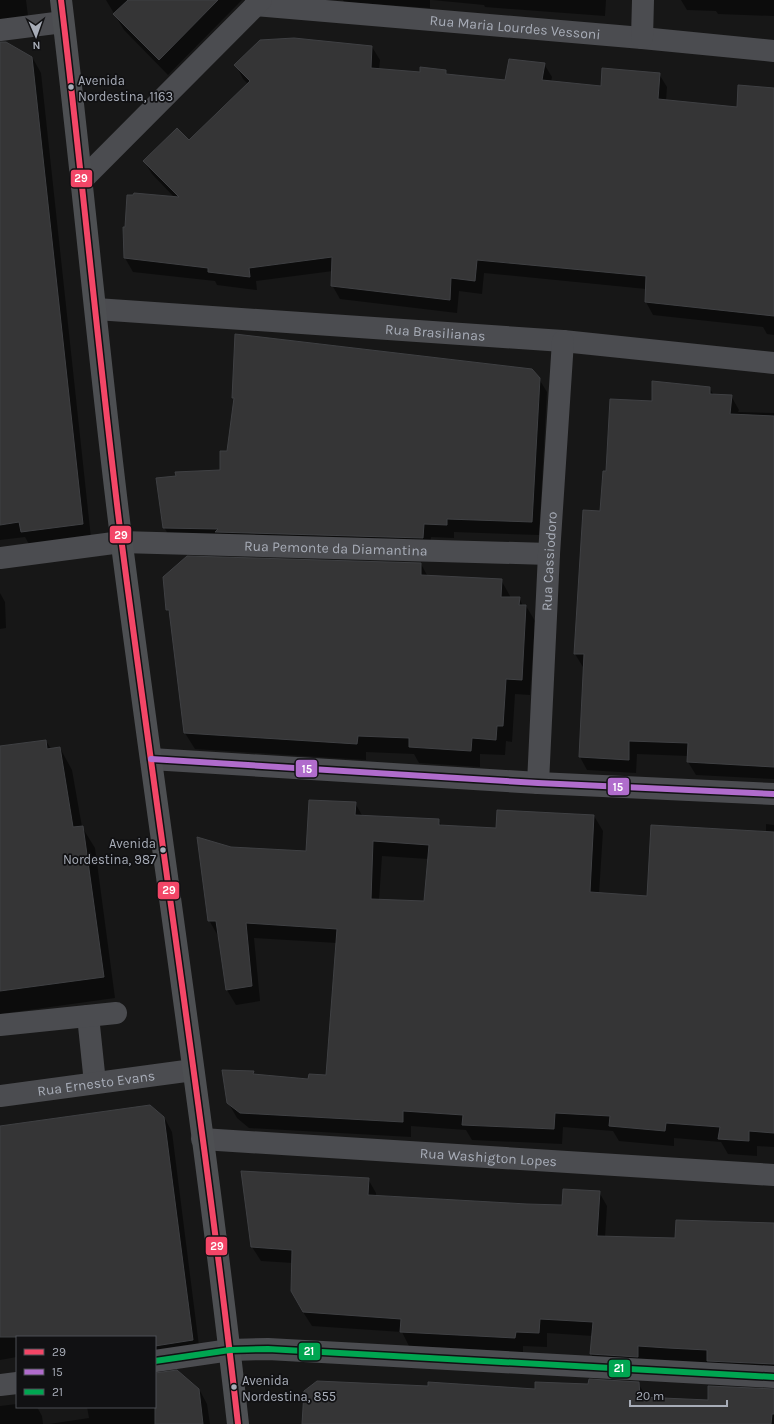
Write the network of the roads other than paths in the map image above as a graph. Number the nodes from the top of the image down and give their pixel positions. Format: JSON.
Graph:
{"nodes":[{"id":1,"x":61,"y":0,"type":"edge"},
{"id":2,"x":643,"y":0,"type":"edge"},
{"id":3,"x":258,"y":3,"type":"edge"},
{"id":4,"x":63,"y":22,"type":"junction"},
{"id":5,"x":0,"y":30,"type":"edge"},
{"id":6,"x":642,"y":38,"type":"junction"},
{"id":7,"x":774,"y":51,"type":"edge"},
{"id":8,"x":82,"y":180,"type":"junction"},
{"id":9,"x":96,"y":309,"type":"junction"},
{"id":10,"x":563,"y":341,"type":"junction"},
{"id":11,"x":774,"y":364,"type":"edge"},
{"id":12,"x":122,"y":542,"type":"junction"},
{"id":13,"x":549,"y":554,"type":"junction"},
{"id":14,"x":0,"y":558,"type":"edge"},
{"id":15,"x":151,"y":759,"type":"junction"},
{"id":16,"x":538,"y":783,"type":"junction"},
{"id":17,"x":774,"y":794,"type":"edge"},
{"id":18,"x":116,"y":1013,"type":"dead end"},
{"id":19,"x":88,"y":1016,"type":"junction"},
{"id":20,"x":0,"y":1024,"type":"edge"},
{"id":21,"x":193,"y":1070,"type":"junction"},
{"id":22,"x":95,"y":1083,"type":"junction"},
{"id":23,"x":0,"y":1096,"type":"edge"},
{"id":24,"x":202,"y":1139,"type":"junction"},
{"id":25,"x":774,"y":1174,"type":"edge"},
{"id":26,"x":230,"y":1350,"type":"junction"},
{"id":27,"x":156,"y":1362,"type":"edge"},
{"id":28,"x":774,"y":1376,"type":"edge"},
{"id":29,"x":16,"y":1383,"type":"edge"},
{"id":30,"x":0,"y":1385,"type":"edge"},
{"id":31,"x":238,"y":1424,"type":"edge"}],
"edges":[{"from":1,"to":4,"type":"main road"},
{"from":2,"to":6,"type":"street"},
{"from":3,"to":6,"type":"street","name":"Rua Maria Lourdes Vessoni"},
{"from":3,"to":8,"type":"street"},
{"from":4,"to":5,"type":"street"},
{"from":4,"to":8,"type":"main road"},
{"from":6,"to":7,"type":"street","name":"Rua Maria Lourdes Vessoni"},
{"from":8,"to":9,"type":"main road"},
{"from":9,"to":10,"type":"street","name":"Rua Brasilianas"},
{"from":9,"to":12,"type":"main road"},
{"from":10,"to":11,"type":"street","name":"Rua Brasilianas"},
{"from":10,"to":13,"type":"street","name":"Rua Cassiodoro"},
{"from":12,"to":13,"type":"street","name":"Rua Pemonte da Diamantina"},
{"from":12,"to":14,"type":"street","name":"Rua Pemonte da Diamantina"},
{"from":12,"to":15,"type":"main road"},
{"from":13,"to":16,"type":"street","name":"Rua Cassiodoro"},
{"from":15,"to":16,"type":"street"},
{"from":15,"to":21,"type":"main road"},
{"from":16,"to":17,"type":"street"},
{"from":18,"to":19,"type":"street"},
{"from":19,"to":20,"type":"street"},
{"from":19,"to":22,"type":"street"},
{"from":21,"to":22,"type":"street","name":"Rua Ernesto Evans"},
{"from":21,"to":24,"type":"main road"},
{"from":22,"to":23,"type":"street","name":"Rua Ernesto Evans"},
{"from":24,"to":25,"type":"street","name":"Rua Washigton Lopes"},
{"from":24,"to":26,"type":"main road"},
{"from":26,"to":27,"type":"street"},
{"from":26,"to":28,"type":"street"},
{"from":26,"to":31,"type":"main road"},
{"from":29,"to":30,"type":"street"}]}
